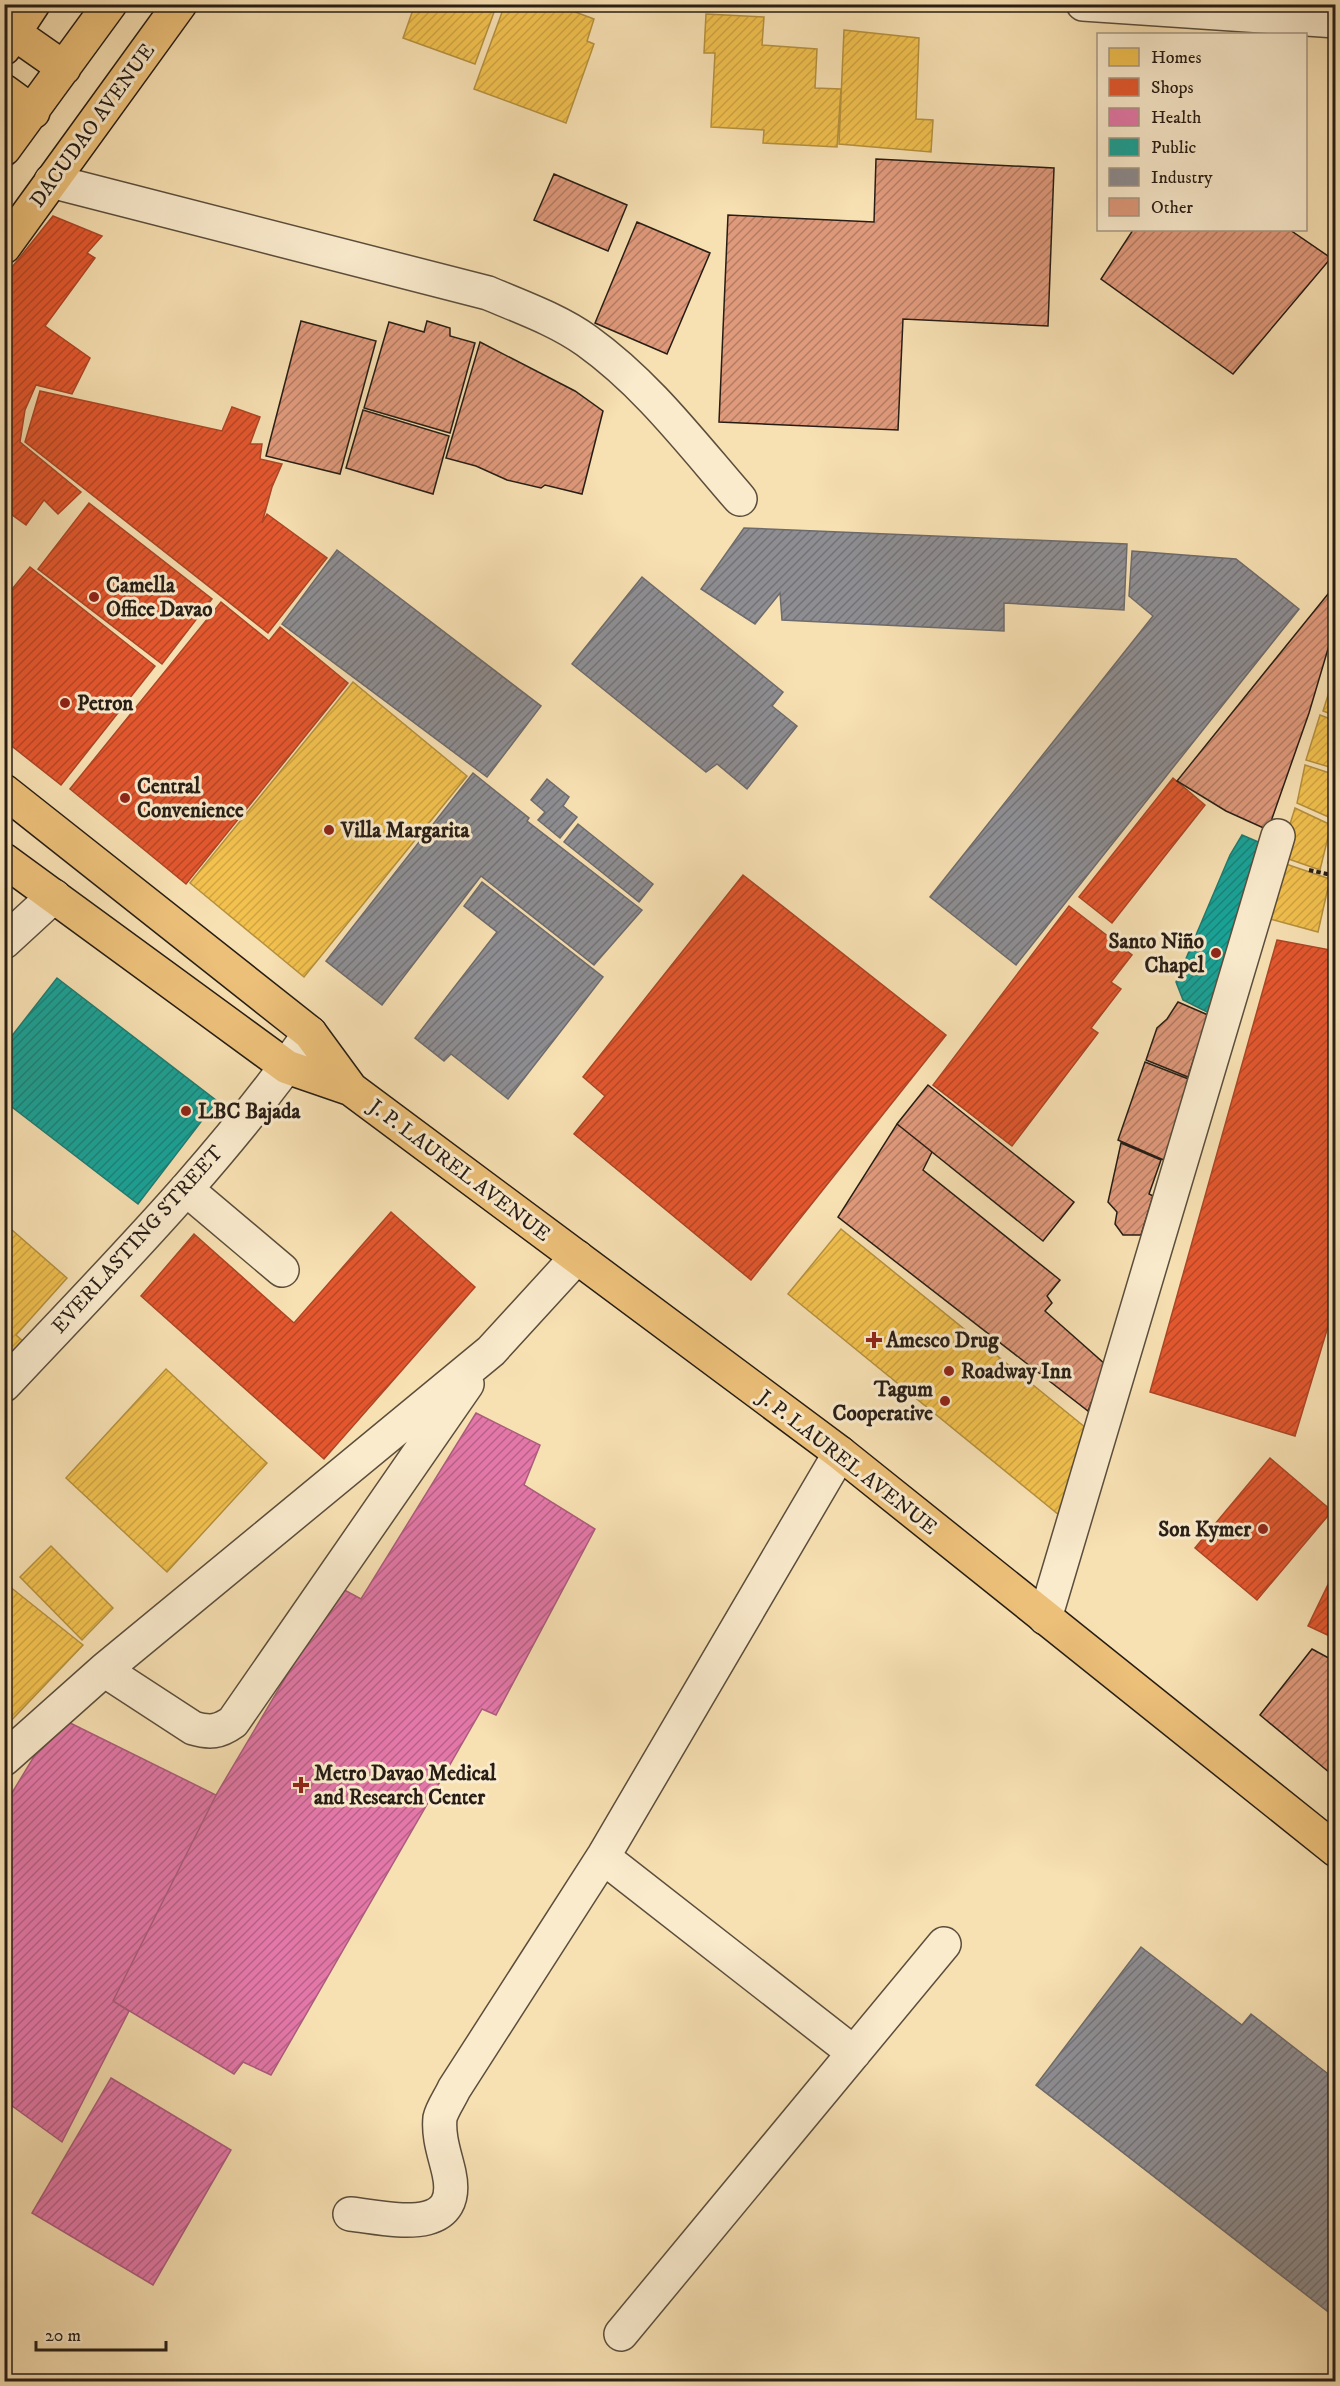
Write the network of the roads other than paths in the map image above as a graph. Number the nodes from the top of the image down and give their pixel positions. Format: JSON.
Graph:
{"nodes":[{"id":1,"x":33,"y":4,"type":"edge"},
{"id":2,"x":110,"y":4,"type":"edge"},
{"id":3,"x":180,"y":4,"type":"edge"},
{"id":4,"x":1083,"y":4,"type":"edge"},
{"id":5,"x":1145,"y":7,"type":"edge"},
{"id":6,"x":1335,"y":21,"type":"edge"},
{"id":7,"x":8,"y":36,"type":"edge"},
{"id":8,"x":64,"y":68,"type":"junction"},
{"id":9,"x":4,"y":91,"type":"edge"},
{"id":10,"x":33,"y":112,"type":"junction"},
{"id":11,"x":4,"y":149,"type":"edge"},
{"id":12,"x":51,"y":181,"type":"junction"},
{"id":13,"x":4,"y":247,"type":"edge"},
{"id":14,"x":740,"y":499,"type":"dead end"},
{"id":15,"x":4,"y":791,"type":"edge"},
{"id":16,"x":1278,"y":836,"type":"dead end"},
{"id":17,"x":4,"y":860,"type":"edge"},
{"id":18,"x":54,"y":896,"type":"junction"},
{"id":19,"x":4,"y":942,"type":"edge"},
{"id":20,"x":310,"y":1033,"type":"junction"},
{"id":21,"x":287,"y":1067,"type":"junction"},
{"id":22,"x":351,"y":1089,"type":"junction"},
{"id":23,"x":186,"y":1189,"type":"junction"},
{"id":24,"x":577,"y":1257,"type":"junction"},
{"id":25,"x":282,"y":1270,"type":"dead end"},
{"id":26,"x":491,"y":1351,"type":"junction"},
{"id":27,"x":4,"y":1385,"type":"edge"},
{"id":28,"x":840,"y":1453,"type":"junction"},
{"id":29,"x":1045,"y":1618,"type":"junction"},
{"id":30,"x":104,"y":1670,"type":"junction"},
{"id":31,"x":4,"y":1759,"type":"edge"},
{"id":32,"x":1335,"y":1850,"type":"edge"},
{"id":33,"x":603,"y":1857,"type":"junction"},
{"id":34,"x":944,"y":1944,"type":"dead end"},
{"id":35,"x":854,"y":2053,"type":"junction"},
{"id":36,"x":350,"y":2214,"type":"dead end"},
{"id":37,"x":621,"y":2334,"type":"dead end"}],
"edges":[{"from":1,"to":7,"type":"main road"},
{"from":2,"to":8,"type":"main road"},
{"from":3,"to":12,"type":"main road","name":"DACUDAO AVENUE"},
{"from":4,"to":5,"type":"street"},
{"from":5,"to":6,"type":"street"},
{"from":7,"to":8,"type":"main road"},
{"from":8,"to":10,"type":"main road"},
{"from":9,"to":10,"type":"main road"},
{"from":10,"to":11,"type":"main road"},
{"from":12,"to":13,"type":"main road","name":"DACUDAO AVENUE"},
{"from":12,"to":14,"type":"street"},
{"from":15,"to":20,"type":"main road","name":"J. P. LAUREL AVENUE"},
{"from":16,"to":29,"type":"street"},
{"from":17,"to":18,"type":"main road","name":"J. P. LAUREL AVENUE"},
{"from":18,"to":19,"type":"street"},
{"from":18,"to":21,"type":"main road","name":"J. P. LAUREL AVENUE"},
{"from":20,"to":21,"type":"street","name":"EVERLASTING STREET"},
{"from":20,"to":22,"type":"main road","name":"J. P. LAUREL AVENUE"},
{"from":21,"to":22,"type":"main road","name":"J. P. LAUREL AVENUE"},
{"from":21,"to":23,"type":"street","name":"EVERLASTING STREET"},
{"from":22,"to":24,"type":"main road","name":"J. P. LAUREL AVENUE"},
{"from":23,"to":25,"type":"street"},
{"from":23,"to":27,"type":"street","name":"EVERLASTING STREET"},
{"from":24,"to":26,"type":"street"},
{"from":24,"to":28,"type":"main road","name":"J. P. LAUREL AVENUE"},
{"from":26,"to":30,"type":"street"},
{"from":26,"to":30,"type":"street"},
{"from":28,"to":29,"type":"main road","name":"J. P. LAUREL AVENUE"},
{"from":28,"to":33,"type":"street"},
{"from":29,"to":32,"type":"main road","name":"J. P. LAUREL AVENUE"},
{"from":30,"to":31,"type":"street"},
{"from":33,"to":35,"type":"street"},
{"from":33,"to":36,"type":"street"},
{"from":34,"to":35,"type":"street"},
{"from":35,"to":37,"type":"street"}]}
